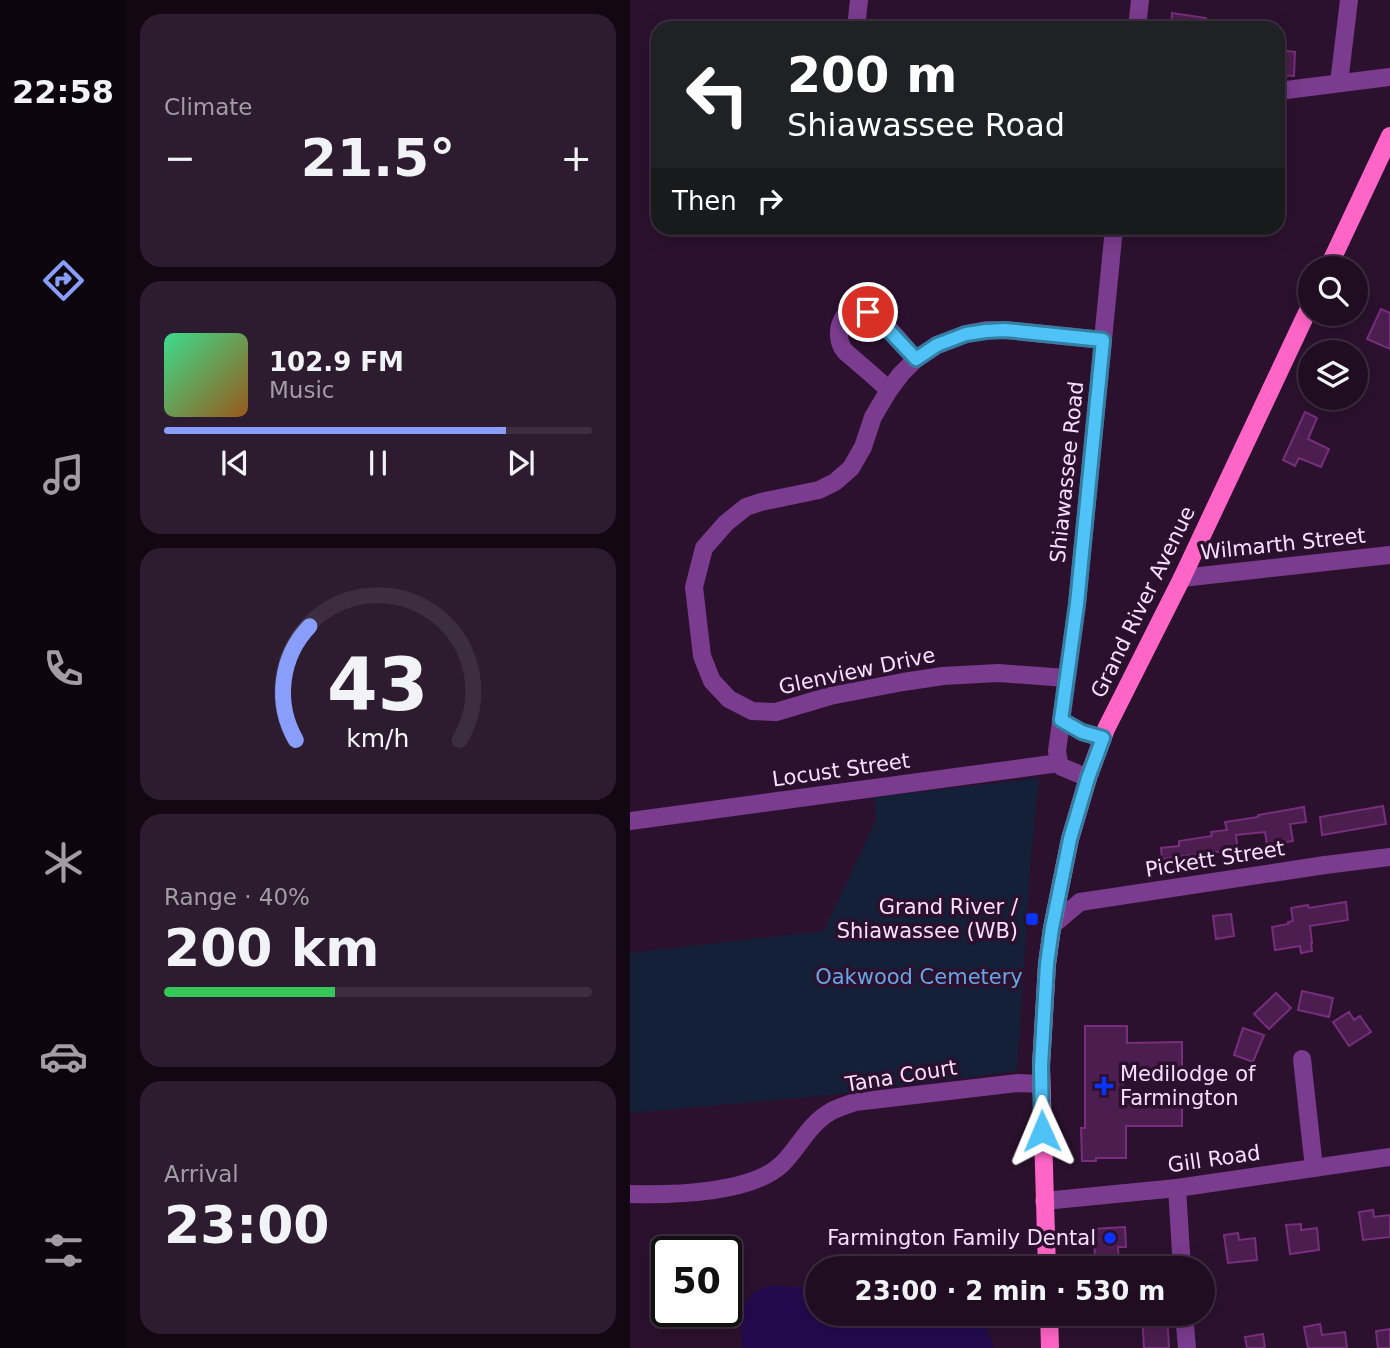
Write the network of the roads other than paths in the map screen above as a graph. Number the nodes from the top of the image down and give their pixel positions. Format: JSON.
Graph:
{"nodes":[{"id":1,"x":859,"y":0,"type":"edge"},
{"id":2,"x":1140,"y":0,"type":"edge"},
{"id":3,"x":1349,"y":0,"type":"edge"},
{"id":4,"x":857,"y":21,"type":"edge"},
{"id":5,"x":1138,"y":21,"type":"edge"},
{"id":6,"x":1390,"y":77,"type":"edge"},
{"id":7,"x":1339,"y":83,"type":"junction"},
{"id":8,"x":1285,"y":90,"type":"edge"},
{"id":9,"x":1390,"y":136,"type":"edge"},
{"id":10,"x":1113,"y":235,"type":"edge"},
{"id":11,"x":1334,"y":256,"type":"edge"},
{"id":12,"x":1301,"y":326,"type":"edge"},
{"id":13,"x":1103,"y":340,"type":"junction"},
{"id":14,"x":916,"y":359,"type":"junction"},
{"id":15,"x":889,"y":390,"type":"junction"},
{"id":16,"x":1390,"y":555,"type":"edge"},
{"id":17,"x":1182,"y":578,"type":"junction"},
{"id":18,"x":1066,"y":678,"type":"junction"},
{"id":19,"x":1061,"y":720,"type":"junction"},
{"id":20,"x":1103,"y":738,"type":"junction"},
{"id":21,"x":1059,"y":763,"type":"junction"},
{"id":22,"x":1088,"y":778,"type":"junction"},
{"id":23,"x":630,"y":821,"type":"edge"},
{"id":24,"x":1390,"y":857,"type":"edge"},
{"id":25,"x":1054,"y":924,"type":"junction"},
{"id":26,"x":1302,"y":1059,"type":"dead end"},
{"id":27,"x":1041,"y":1084,"type":"junction"},
{"id":28,"x":1390,"y":1157,"type":"edge"},
{"id":29,"x":1314,"y":1168,"type":"junction"},
{"id":30,"x":1177,"y":1188,"type":"junction"},
{"id":31,"x":630,"y":1194,"type":"edge"},
{"id":32,"x":1044,"y":1201,"type":"junction"},
{"id":33,"x":1046,"y":1256,"type":"edge"},
{"id":34,"x":1181,"y":1256,"type":"edge"},
{"id":35,"x":1049,"y":1326,"type":"edge"},
{"id":36,"x":1185,"y":1326,"type":"edge"},
{"id":37,"x":1050,"y":1348,"type":"edge"},
{"id":38,"x":1186,"y":1348,"type":"edge"}],
"edges":[{"from":1,"to":4,"type":"street"},
{"from":2,"to":5,"type":"street"},
{"from":3,"to":7,"type":"street"},
{"from":6,"to":7,"type":"street"},
{"from":7,"to":8,"type":"street"},
{"from":9,"to":11,"type":"main road"},
{"from":10,"to":13,"type":"street","name":"Shiawassee Road"},
{"from":12,"to":17,"type":"main road","name":"Grand River Avenue"},
{"from":13,"to":14,"type":"street","name":"Glenview Drive"},
{"from":13,"to":18,"type":"street","name":"Shiawassee Road"},
{"from":14,"to":15,"type":"street","name":"Glenview Drive"},
{"from":14,"to":15,"type":"street"},
{"from":15,"to":18,"type":"street","name":"Glenview Drive"},
{"from":16,"to":17,"type":"street","name":"Wilmarth Street"},
{"from":17,"to":20,"type":"main road","name":"Grand River Avenue"},
{"from":18,"to":19,"type":"street","name":"Shiawassee Road"},
{"from":19,"to":20,"type":"street"},
{"from":19,"to":21,"type":"street","name":"Shiawassee Road"},
{"from":20,"to":22,"type":"main road","name":"Grand River Avenue"},
{"from":21,"to":22,"type":"street"},
{"from":21,"to":23,"type":"street","name":"Locust Street"},
{"from":22,"to":25,"type":"main road","name":"Grand River Avenue"},
{"from":24,"to":25,"type":"street","name":"Pickett Street"},
{"from":25,"to":27,"type":"main road","name":"Grand River Avenue"},
{"from":26,"to":29,"type":"street"},
{"from":27,"to":31,"type":"street","name":"Tana Court"},
{"from":27,"to":32,"type":"main road","name":"Grand River Avenue"},
{"from":28,"to":29,"type":"street","name":"Gill Road"},
{"from":29,"to":30,"type":"street","name":"Gill Road"},
{"from":30,"to":32,"type":"street","name":"Gill Road"},
{"from":30,"to":34,"type":"street"},
{"from":32,"to":33,"type":"main road","name":"Grand River Avenue"},
{"from":35,"to":37,"type":"main road"},
{"from":36,"to":38,"type":"street"}]}
